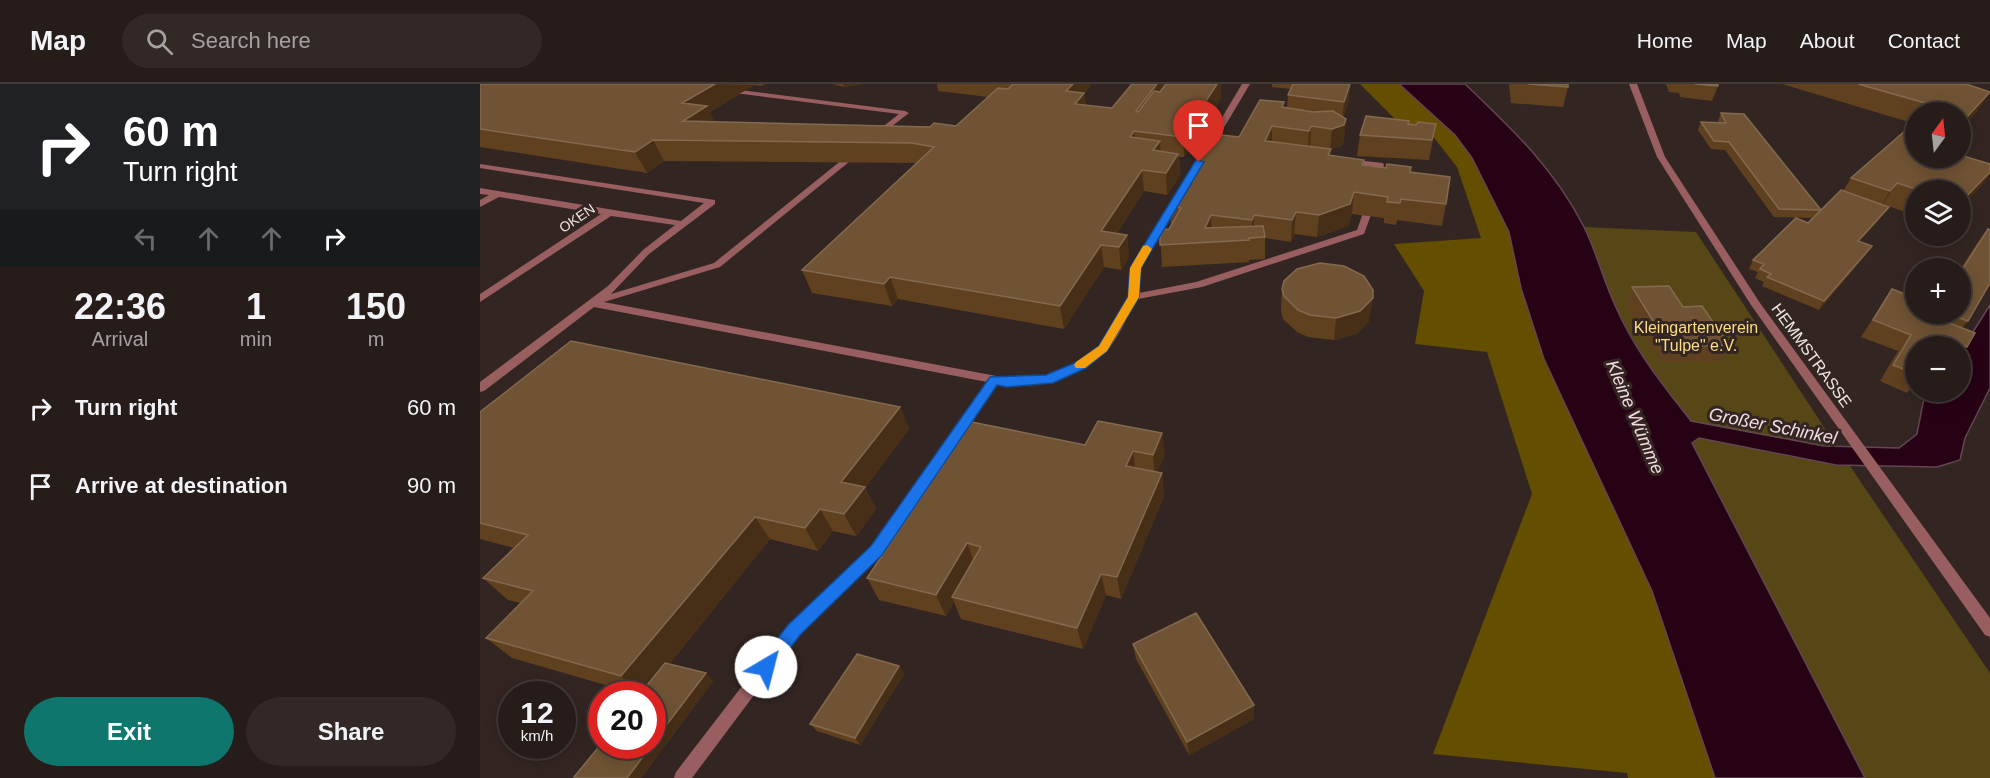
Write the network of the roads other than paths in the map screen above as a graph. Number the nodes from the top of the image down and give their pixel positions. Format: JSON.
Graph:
{"nodes":[{"id":1,"x":1246,"y":84,"type":"edge"},
{"id":2,"x":1633,"y":84,"type":"edge"},
{"id":3,"x":743,"y":92,"type":"dead end"},
{"id":4,"x":869,"y":142,"type":"edge"},
{"id":5,"x":1221,"y":146,"type":"edge"},
{"id":6,"x":860,"y":149,"type":"edge"},
{"id":7,"x":1336,"y":159,"type":"edge"},
{"id":8,"x":480,"y":166,"type":"edge"},
{"id":9,"x":1373,"y":188,"type":"edge"},
{"id":10,"x":480,"y":191,"type":"edge"},
{"id":11,"x":1181,"y":192,"type":"edge"},
{"id":12,"x":497,"y":194,"type":"junction"},
{"id":13,"x":480,"y":204,"type":"edge"},
{"id":14,"x":609,"y":213,"type":"junction"},
{"id":15,"x":1366,"y":215,"type":"edge"},
{"id":16,"x":684,"y":224,"type":"junction"},
{"id":17,"x":1134,"y":297,"type":"junction"},
{"id":18,"x":480,"y":299,"type":"edge"},
{"id":19,"x":590,"y":303,"type":"junction"},
{"id":20,"x":994,"y":380,"type":"junction"},
{"id":21,"x":480,"y":388,"type":"edge"},
{"id":22,"x":1990,"y":630,"type":"edge"},
{"id":23,"x":682,"y":778,"type":"edge"}],
"edges":[{"from":1,"to":5,"type":"street"},
{"from":2,"to":22,"type":"street","name":"HEMMSTRASSE"},
{"from":3,"to":4,"type":"street"},
{"from":6,"to":19,"type":"street"},
{"from":7,"to":9,"type":"street"},
{"from":8,"to":16,"type":"street"},
{"from":10,"to":12,"type":"street","name":"OKEN"},
{"from":11,"to":17,"type":"street"},
{"from":12,"to":13,"type":"street"},
{"from":12,"to":14,"type":"street","name":"OKEN"},
{"from":14,"to":16,"type":"street"},
{"from":14,"to":18,"type":"street","name":"OKEN"},
{"from":15,"to":17,"type":"street"},
{"from":16,"to":19,"type":"street"},
{"from":17,"to":20,"type":"street"},
{"from":19,"to":20,"type":"street"},
{"from":19,"to":21,"type":"street"},
{"from":20,"to":23,"type":"street"}]}
